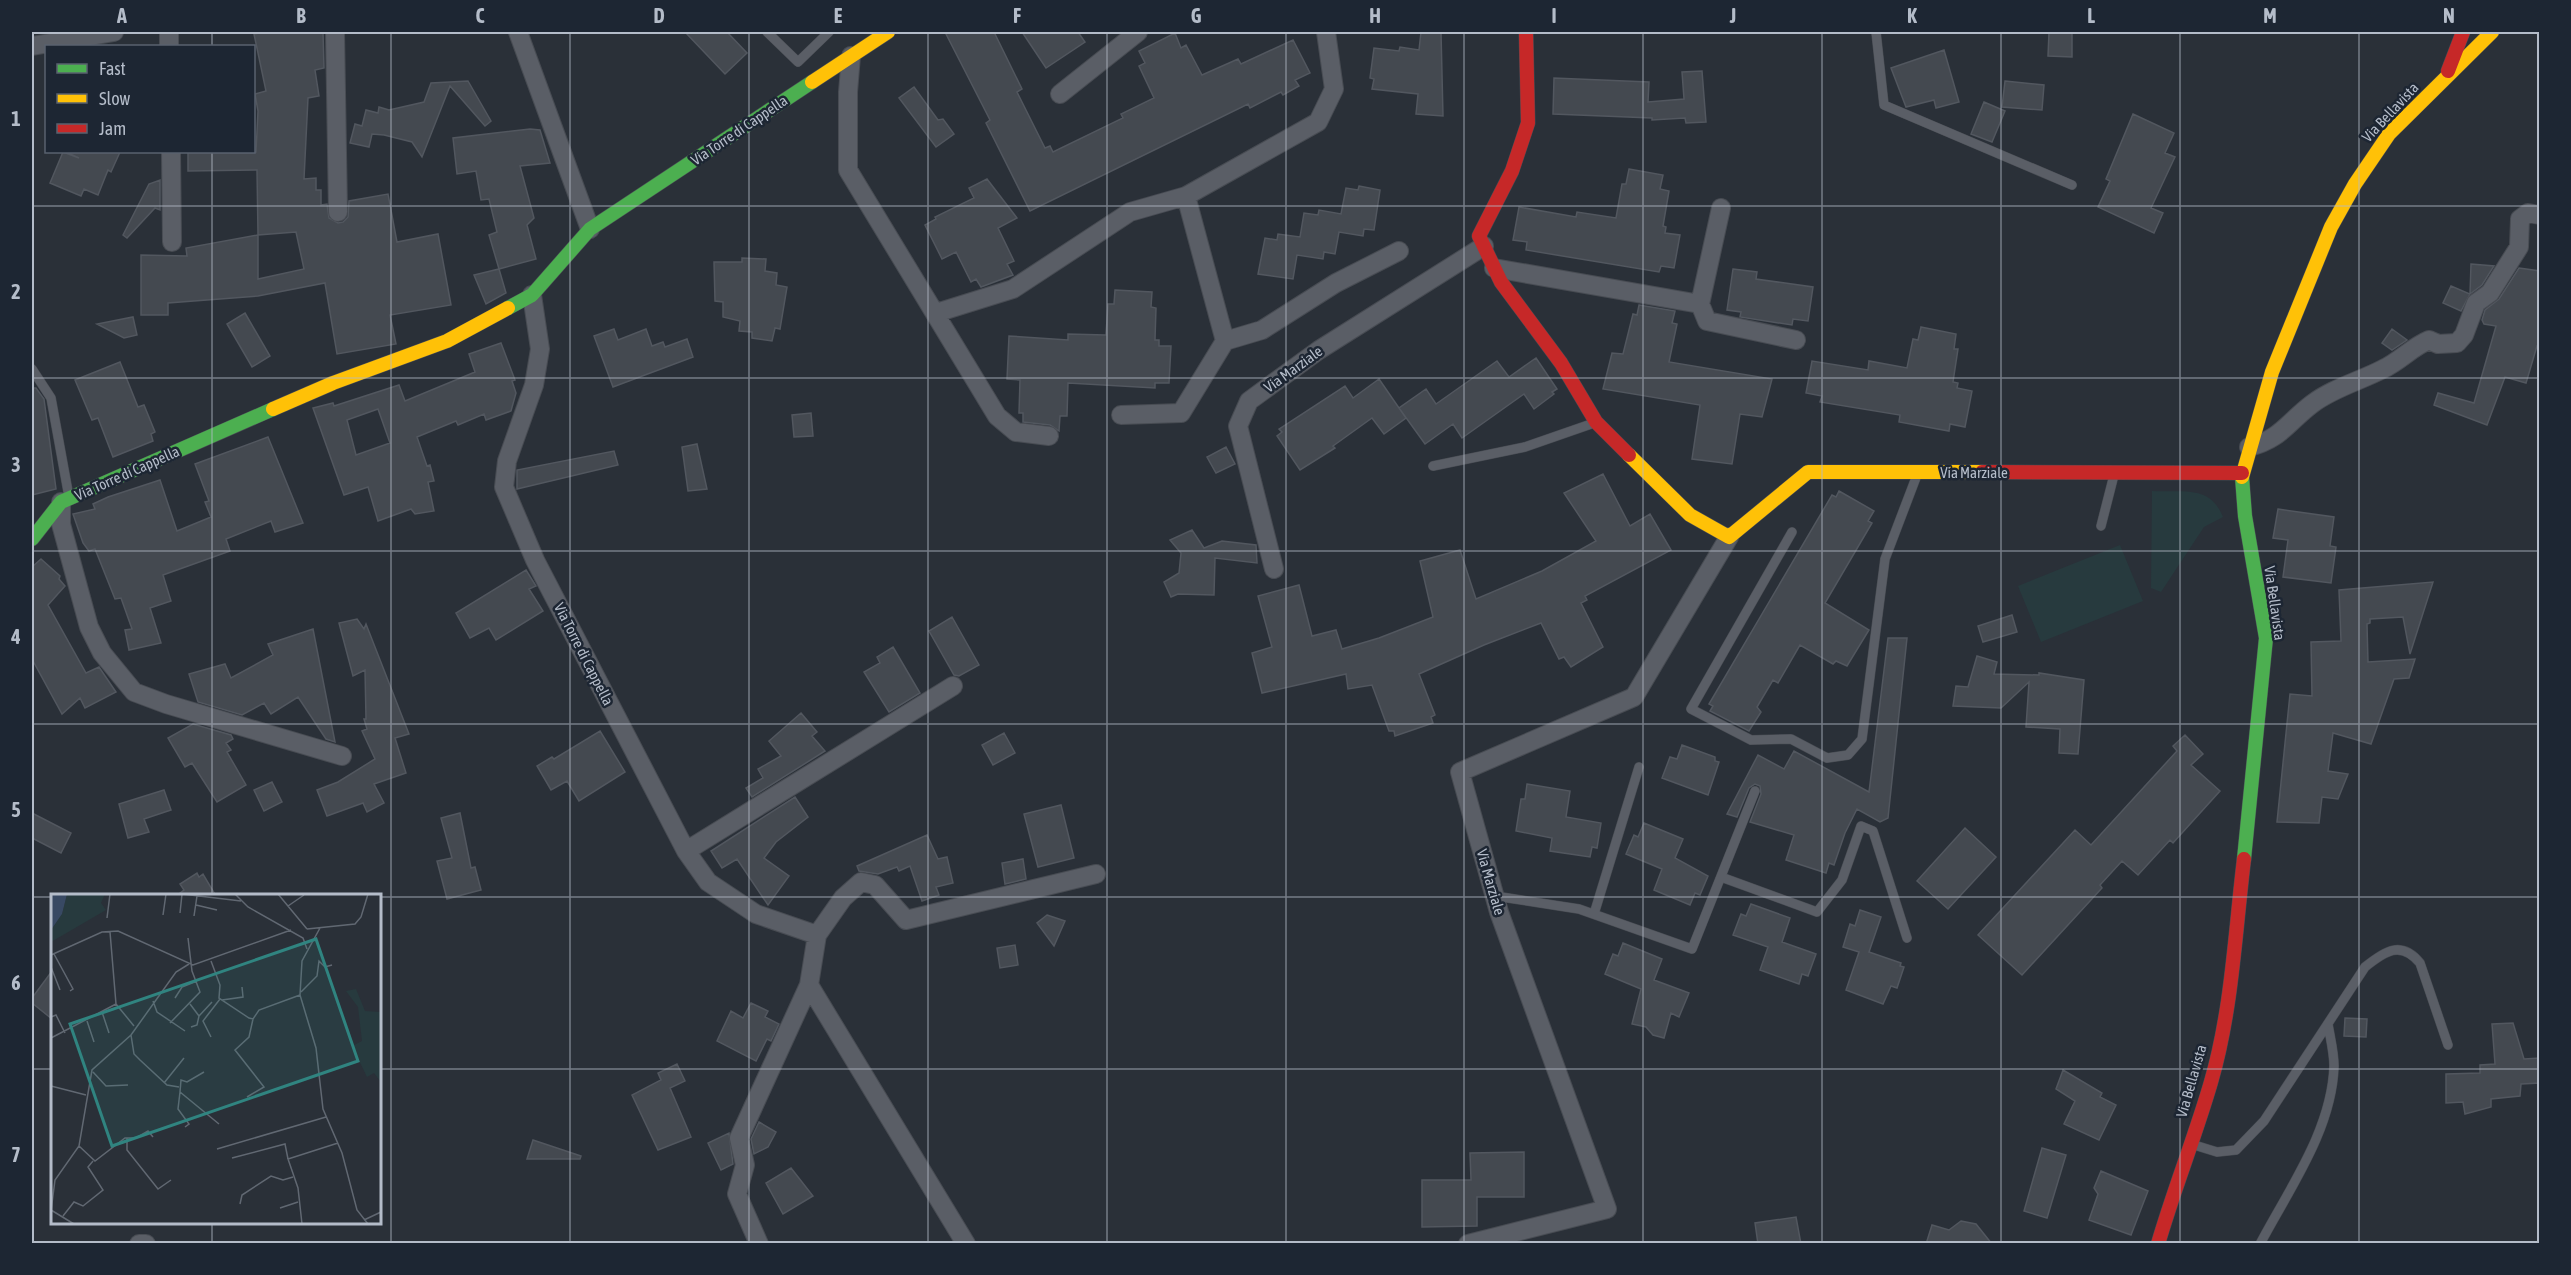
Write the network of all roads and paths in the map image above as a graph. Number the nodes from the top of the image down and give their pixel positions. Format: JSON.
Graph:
{"nodes":[{"id":1,"x":114,"y":32,"type":"edge"},
{"id":2,"x":335,"y":32,"type":"edge"},
{"id":3,"x":518,"y":32,"type":"edge"},
{"id":4,"x":767,"y":32,"type":"edge"},
{"id":5,"x":829,"y":32,"type":"edge"},
{"id":6,"x":888,"y":32,"type":"edge"},
{"id":7,"x":1138,"y":32,"type":"edge"},
{"id":8,"x":1326,"y":32,"type":"edge"},
{"id":9,"x":1526,"y":32,"type":"edge"},
{"id":10,"x":1876,"y":32,"type":"edge"},
{"id":11,"x":2463,"y":32,"type":"edge"},
{"id":12,"x":2492,"y":32,"type":"edge"},
{"id":13,"x":32,"y":46,"type":"edge"},
{"id":14,"x":851,"y":56,"type":"junction"},
{"id":15,"x":2446,"y":79,"type":"junction"},
{"id":16,"x":1060,"y":94,"type":"dead end"},
{"id":17,"x":171,"y":153,"type":"edge"},
{"id":18,"x":2072,"y":185,"type":"dead end"},
{"id":19,"x":1186,"y":196,"type":"junction"},
{"id":20,"x":1721,"y":208,"type":"dead end"},
{"id":21,"x":338,"y":212,"type":"dead end"},
{"id":22,"x":2540,"y":215,"type":"edge"},
{"id":23,"x":590,"y":229,"type":"junction"},
{"id":24,"x":172,"y":242,"type":"dead end"},
{"id":25,"x":1484,"y":246,"type":"junction"},
{"id":26,"x":1399,"y":252,"type":"dead end"},
{"id":27,"x":1494,"y":268,"type":"junction"},
{"id":28,"x":532,"y":295,"type":"junction"},
{"id":29,"x":1700,"y":304,"type":"junction"},
{"id":30,"x":936,"y":313,"type":"junction"},
{"id":31,"x":1796,"y":340,"type":"dead end"},
{"id":32,"x":1225,"y":341,"type":"junction"},
{"id":33,"x":32,"y":369,"type":"edge"},
{"id":34,"x":1121,"y":415,"type":"dead end"},
{"id":35,"x":1596,"y":422,"type":"junction"},
{"id":36,"x":1049,"y":436,"type":"dead end"},
{"id":37,"x":2249,"y":447,"type":"junction"},
{"id":38,"x":1433,"y":466,"type":"dead end"},
{"id":39,"x":1918,"y":472,"type":"junction"},
{"id":40,"x":2242,"y":472,"type":"junction"},
{"id":41,"x":2115,"y":473,"type":"junction"},
{"id":42,"x":65,"y":501,"type":"junction"},
{"id":43,"x":2101,"y":526,"type":"dead end"},
{"id":44,"x":1792,"y":532,"type":"dead end"},
{"id":45,"x":1729,"y":537,"type":"junction"},
{"id":46,"x":32,"y":539,"type":"edge"},
{"id":47,"x":1274,"y":568,"type":"dead end"},
{"id":48,"x":953,"y":686,"type":"dead end"},
{"id":49,"x":342,"y":756,"type":"dead end"},
{"id":50,"x":1639,"y":767,"type":"dead end"},
{"id":51,"x":1755,"y":791,"type":"dead end"},
{"id":52,"x":686,"y":851,"type":"junction"},
{"id":53,"x":1096,"y":874,"type":"dead end"},
{"id":54,"x":1721,"y":878,"type":"junction"},
{"id":55,"x":1495,"y":896,"type":"junction"},
{"id":56,"x":1594,"y":914,"type":"junction"},
{"id":57,"x":818,"y":935,"type":"junction"},
{"id":58,"x":1907,"y":938,"type":"dead end"},
{"id":59,"x":809,"y":985,"type":"junction"},
{"id":60,"x":2328,"y":1024,"type":"junction"},
{"id":61,"x":2448,"y":1045,"type":"dead end"},
{"id":62,"x":2189,"y":1144,"type":"junction"},
{"id":63,"x":139,"y":1244,"type":"edge"},
{"id":64,"x":146,"y":1244,"type":"edge"},
{"id":65,"x":759,"y":1244,"type":"edge"},
{"id":66,"x":966,"y":1244,"type":"edge"},
{"id":67,"x":1468,"y":1244,"type":"edge"},
{"id":68,"x":2158,"y":1244,"type":"edge"},
{"id":69,"x":2260,"y":1244,"type":"edge"}],
"edges":[{"from":1,"to":13,"type":"street"},
{"from":2,"to":21,"type":"street"},
{"from":3,"to":23,"type":"street"},
{"from":4,"to":5,"type":"lane"},
{"from":6,"to":14,"type":"street","name":"Via Torre di Cappella"},
{"from":7,"to":16,"type":"street"},
{"from":8,"to":19,"type":"street"},
{"from":9,"to":25,"type":"street"},
{"from":10,"to":18,"type":"lane"},
{"from":11,"to":15,"type":"street"},
{"from":12,"to":15,"type":"street","name":"Via Bellavista"},
{"from":14,"to":23,"type":"street","name":"Via Torre di Cappella"},
{"from":14,"to":30,"type":"street"},
{"from":15,"to":37,"type":"street","name":"Via Bellavista"},
{"from":17,"to":24,"type":"street"},
{"from":19,"to":30,"type":"street"},
{"from":19,"to":32,"type":"street"},
{"from":20,"to":29,"type":"street"},
{"from":22,"to":37,"type":"street"},
{"from":23,"to":28,"type":"street","name":"Via Torre di Cappella"},
{"from":25,"to":27,"type":"street"},
{"from":25,"to":47,"type":"street","name":"Via Marziale"},
{"from":26,"to":32,"type":"street"},
{"from":27,"to":29,"type":"street"},
{"from":27,"to":35,"type":"street"},
{"from":28,"to":42,"type":"street","name":"Via Torre di Cappella"},
{"from":28,"to":52,"type":"street","name":"Via Torre di Cappella"},
{"from":29,"to":31,"type":"street"},
{"from":30,"to":36,"type":"street"},
{"from":32,"to":34,"type":"street"},
{"from":33,"to":42,"type":"lane"},
{"from":35,"to":38,"type":"lane"},
{"from":35,"to":45,"type":"street"},
{"from":37,"to":40,"type":"street","name":"Via Bellavista"},
{"from":39,"to":41,"type":"street","name":"Via Marziale"},
{"from":39,"to":44,"type":"lane"},
{"from":39,"to":45,"type":"street","name":"Via Marziale"},
{"from":40,"to":41,"type":"street","name":"Via Marziale"},
{"from":40,"to":62,"type":"street","name":"Via Bellavista"},
{"from":41,"to":43,"type":"lane"},
{"from":42,"to":46,"type":"street","name":"Via Torre di Cappella"},
{"from":42,"to":49,"type":"street"},
{"from":45,"to":55,"type":"street","name":"Via Marziale"},
{"from":48,"to":52,"type":"street"},
{"from":50,"to":56,"type":"lane"},
{"from":51,"to":54,"type":"lane"},
{"from":52,"to":57,"type":"street","name":"Via Torre di Cappella"},
{"from":53,"to":57,"type":"street"},
{"from":54,"to":56,"type":"lane"},
{"from":54,"to":58,"type":"lane"},
{"from":55,"to":56,"type":"lane"},
{"from":55,"to":67,"type":"street","name":"Via Marziale"},
{"from":57,"to":59,"type":"street"},
{"from":59,"to":65,"type":"street"},
{"from":59,"to":66,"type":"street"},
{"from":60,"to":61,"type":"lane"},
{"from":60,"to":62,"type":"lane"},
{"from":60,"to":69,"type":"lane"},
{"from":62,"to":68,"type":"street","name":"Via Bellavista"},
{"from":63,"to":64,"type":"street"}]}
